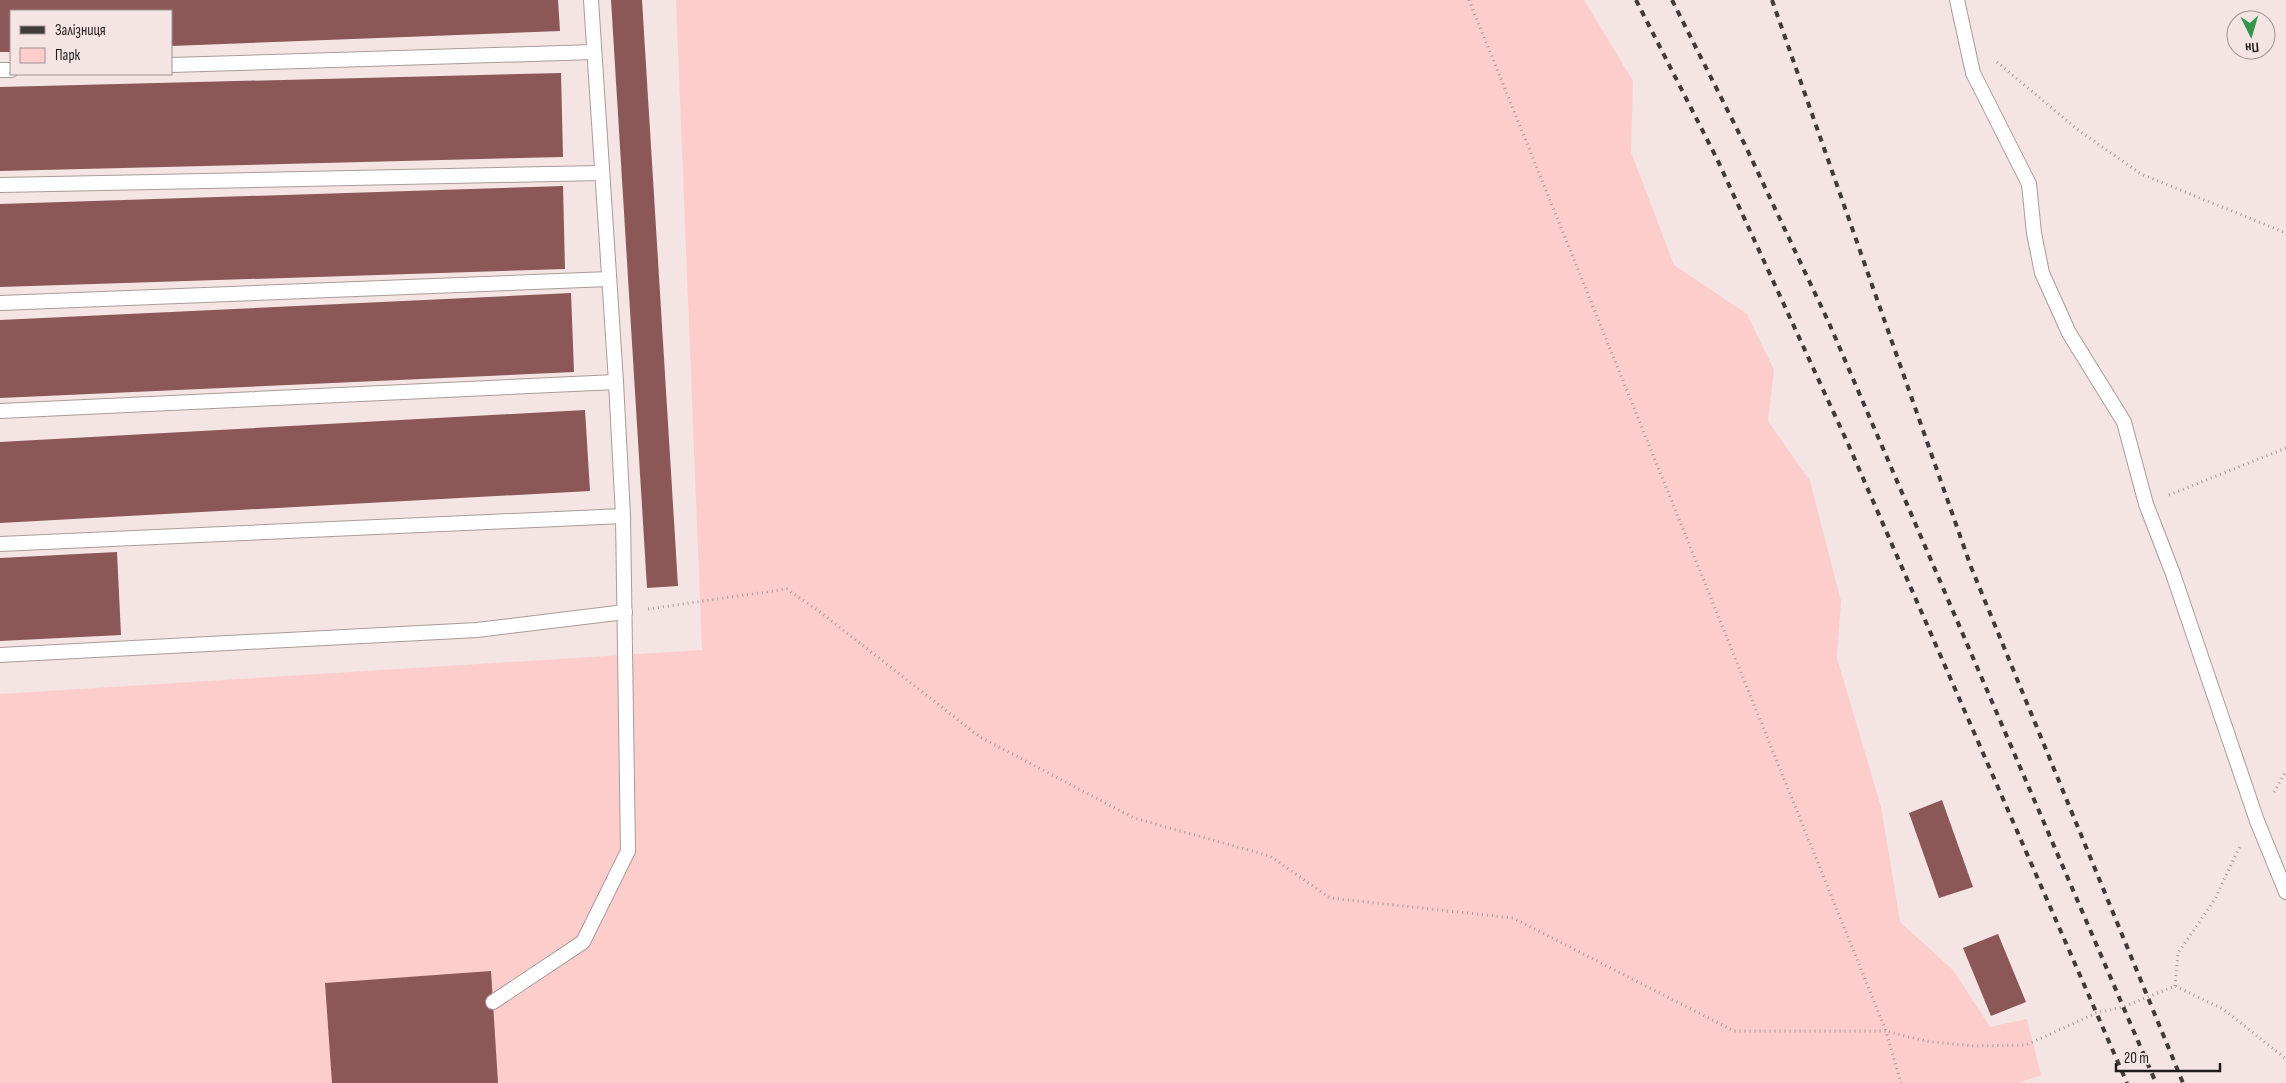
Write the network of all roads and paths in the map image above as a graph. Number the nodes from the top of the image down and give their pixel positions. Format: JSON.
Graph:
{"nodes":[{"id":1,"x":591,"y":0,"type":"edge"},
{"id":2,"x":1469,"y":0,"type":"edge"},
{"id":3,"x":1956,"y":0,"type":"edge"},
{"id":4,"x":594,"y":52,"type":"junction"},
{"id":5,"x":1994,"y":60,"type":"dead end"},
{"id":6,"x":172,"y":65,"type":"edge"},
{"id":7,"x":602,"y":173,"type":"junction"},
{"id":8,"x":0,"y":185,"type":"edge"},
{"id":9,"x":2286,"y":233,"type":"edge"},
{"id":10,"x":609,"y":279,"type":"junction"},
{"id":11,"x":0,"y":303,"type":"edge"},
{"id":12,"x":616,"y":382,"type":"junction"},
{"id":13,"x":0,"y":411,"type":"edge"},
{"id":14,"x":2286,"y":448,"type":"edge"},
{"id":15,"x":2146,"y":504,"type":"junction"},
{"id":16,"x":623,"y":516,"type":"junction"},
{"id":17,"x":0,"y":544,"type":"edge"},
{"id":18,"x":625,"y":612,"type":"junction"},
{"id":19,"x":0,"y":655,"type":"edge"},
{"id":20,"x":2286,"y":772,"type":"edge"},
{"id":21,"x":2257,"y":821,"type":"junction"},
{"id":22,"x":2286,"y":892,"type":"edge"},
{"id":23,"x":2174,"y":986,"type":"junction"},
{"id":24,"x":492,"y":1002,"type":"dead end"},
{"id":25,"x":1886,"y":1031,"type":"junction"},
{"id":26,"x":2286,"y":1059,"type":"edge"},
{"id":27,"x":1901,"y":1083,"type":"edge"}],
"edges":[{"from":1,"to":4,"type":"lane"},
{"from":2,"to":25,"type":"path"},
{"from":3,"to":15,"type":"lane"},
{"from":4,"to":6,"type":"lane"},
{"from":4,"to":7,"type":"lane"},
{"from":5,"to":9,"type":"path"},
{"from":7,"to":8,"type":"lane"},
{"from":7,"to":10,"type":"lane"},
{"from":10,"to":11,"type":"lane"},
{"from":10,"to":12,"type":"lane"},
{"from":12,"to":13,"type":"lane"},
{"from":12,"to":16,"type":"lane"},
{"from":14,"to":15,"type":"path"},
{"from":15,"to":21,"type":"lane"},
{"from":16,"to":17,"type":"lane"},
{"from":16,"to":18,"type":"lane"},
{"from":18,"to":19,"type":"lane"},
{"from":18,"to":24,"type":"lane"},
{"from":18,"to":25,"type":"path"},
{"from":20,"to":21,"type":"path"},
{"from":21,"to":22,"type":"lane"},
{"from":21,"to":23,"type":"path"},
{"from":23,"to":25,"type":"path"},
{"from":23,"to":26,"type":"path"},
{"from":25,"to":27,"type":"path"}]}
